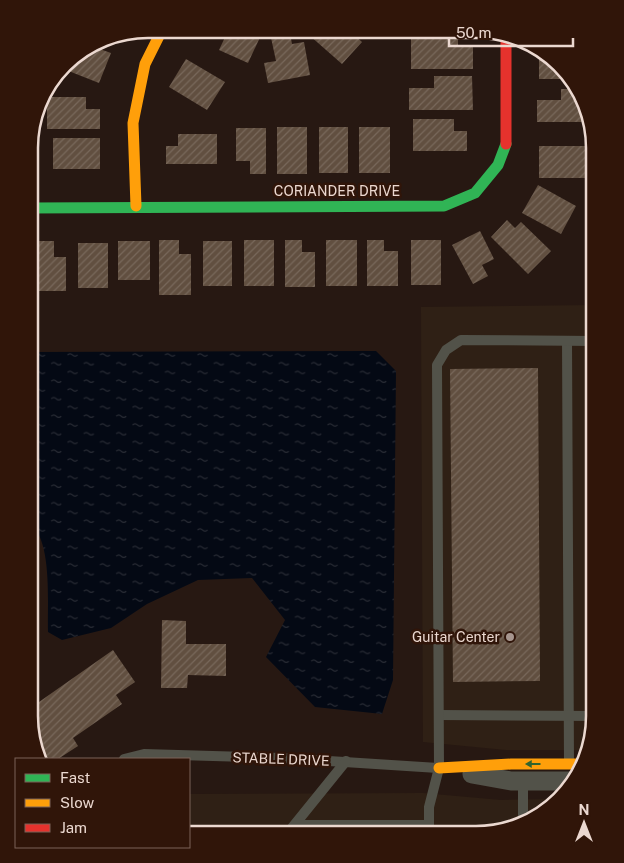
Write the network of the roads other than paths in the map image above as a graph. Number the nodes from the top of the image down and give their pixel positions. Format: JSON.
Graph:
{"nodes":[{"id":1,"x":158,"y":38,"type":"edge"},
{"id":2,"x":506,"y":41,"type":"edge"},
{"id":3,"x":136,"y":206,"type":"junction"},
{"id":4,"x":38,"y":208,"type":"edge"},
{"id":5,"x":567,"y":341,"type":"junction"},
{"id":6,"x":586,"y":341,"type":"edge"},
{"id":7,"x":439,"y":715,"type":"junction"},
{"id":8,"x":568,"y":716,"type":"junction"},
{"id":9,"x":586,"y":716,"type":"edge"},
{"id":10,"x":144,"y":757,"type":"edge"},
{"id":11,"x":346,"y":761,"type":"junction"},
{"id":12,"x":569,"y":764,"type":"junction"},
{"id":13,"x":575,"y":764,"type":"edge"},
{"id":14,"x":439,"y":768,"type":"junction"},
{"id":15,"x":523,"y":781,"type":"junction"},
{"id":16,"x":564,"y":782,"type":"edge"},
{"id":17,"x":523,"y":815,"type":"edge"},
{"id":18,"x":295,"y":825,"type":"joint"},
{"id":19,"x":328,"y":826,"type":"edge"},
{"id":20,"x":429,"y":826,"type":"edge"}],
"edges":[{"from":1,"to":3,"type":"street"},
{"from":2,"to":3,"type":"street","name":"CORIANDER DRIVE"},
{"from":3,"to":4,"type":"street","name":"CORIANDER DRIVE"},
{"from":5,"to":6,"type":"lane"},
{"from":5,"to":7,"type":"lane"},
{"from":5,"to":8,"type":"lane"},
{"from":7,"to":8,"type":"lane"},
{"from":7,"to":14,"type":"lane"},
{"from":8,"to":9,"type":"lane"},
{"from":8,"to":12,"type":"lane"},
{"from":10,"to":11,"type":"lane","name":"STABLE DRIVE"},
{"from":11,"to":14,"type":"lane","name":"STABLE DRIVE"},
{"from":11,"to":18,"type":"lane"},
{"from":12,"to":13,"type":"street","name":"STABLE DRIVE"},
{"from":12,"to":14,"type":"street","name":"STABLE DRIVE","one_way":true},
{"from":14,"to":15,"type":"street","name":"STABLE DRIVE"},
{"from":14,"to":20,"type":"lane"},
{"from":15,"to":16,"type":"street","name":"STABLE DRIVE"},
{"from":15,"to":17,"type":"lane"},
{"from":18,"to":19,"type":"lane"}]}
